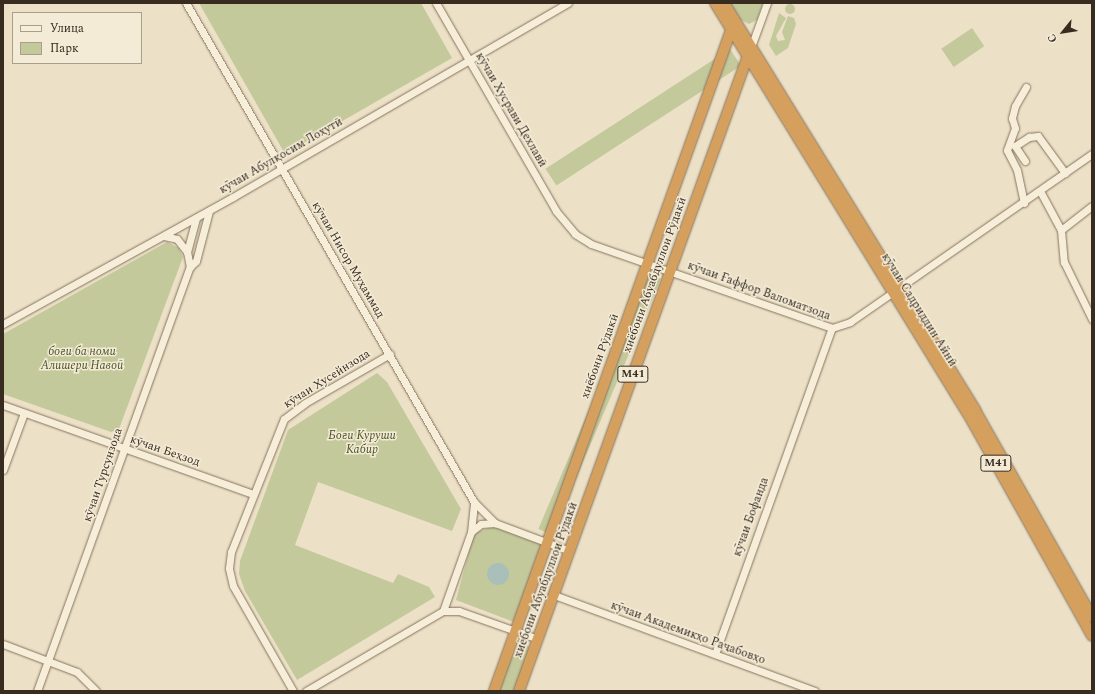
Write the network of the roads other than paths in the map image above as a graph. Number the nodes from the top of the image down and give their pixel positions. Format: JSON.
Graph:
{"nodes":[{"id":1,"x":186,"y":3,"type":"edge"},
{"id":2,"x":436,"y":3,"type":"edge"},
{"id":3,"x":568,"y":3,"type":"edge"},
{"id":4,"x":715,"y":3,"type":"edge"},
{"id":5,"x":724,"y":3,"type":"edge"},
{"id":6,"x":767,"y":3,"type":"edge"},
{"id":7,"x":731,"y":30,"type":"junction"},
{"id":8,"x":751,"y":47,"type":"junction"},
{"id":9,"x":747,"y":57,"type":"junction"},
{"id":10,"x":470,"y":60,"type":"junction"},
{"id":11,"x":1026,"y":87,"type":"dead end"},
{"id":12,"x":1092,"y":154,"type":"edge"},
{"id":13,"x":815,"y":159,"type":"junction"},
{"id":14,"x":1025,"y":161,"type":"dead end"},
{"id":15,"x":282,"y":168,"type":"junction"},
{"id":16,"x":1065,"y":173,"type":"junction"},
{"id":17,"x":1040,"y":191,"type":"junction"},
{"id":18,"x":1024,"y":203,"type":"junction"},
{"id":19,"x":1092,"y":206,"type":"edge"},
{"id":20,"x":209,"y":210,"type":"junction"},
{"id":21,"x":196,"y":218,"type":"junction"},
{"id":22,"x":568,"y":227,"type":"joint"},
{"id":23,"x":1061,"y":230,"type":"junction"},
{"id":24,"x":164,"y":236,"type":"junction"},
{"id":25,"x":187,"y":252,"type":"junction"},
{"id":26,"x":647,"y":263,"type":"junction"},
{"id":27,"x":190,"y":267,"type":"junction"},
{"id":28,"x":671,"y":271,"type":"junction"},
{"id":29,"x":896,"y":290,"type":"junction"},
{"id":30,"x":1092,"y":319,"type":"edge"},
{"id":31,"x":3,"y":324,"type":"edge"},
{"id":32,"x":832,"y":328,"type":"junction"},
{"id":33,"x":390,"y":354,"type":"junction"},
{"id":34,"x":3,"y":405,"type":"edge"},
{"id":35,"x":24,"y":413,"type":"junction"},
{"id":36,"x":124,"y":449,"type":"junction"},
{"id":37,"x":3,"y":470,"type":"edge"},
{"id":38,"x":253,"y":494,"type":"junction"},
{"id":39,"x":474,"y":502,"type":"junction"},
{"id":40,"x":495,"y":524,"type":"junction"},
{"id":41,"x":1036,"y":524,"type":"junction"},
{"id":42,"x":471,"y":532,"type":"junction"},
{"id":43,"x":547,"y":542,"type":"junction"},
{"id":44,"x":570,"y":551,"type":"junction"},
{"id":45,"x":554,"y":595,"type":"junction"},
{"id":46,"x":448,"y":598,"type":"junction"},
{"id":47,"x":459,"y":611,"type":"junction"},
{"id":48,"x":443,"y":612,"type":"junction"},
{"id":49,"x":1092,"y":617,"type":"edge"},
{"id":50,"x":516,"y":631,"type":"junction"},
{"id":51,"x":1092,"y":636,"type":"edge"},
{"id":52,"x":538,"y":639,"type":"junction"},
{"id":53,"x":3,"y":644,"type":"edge"},
{"id":54,"x":715,"y":654,"type":"junction"},
{"id":55,"x":48,"y":661,"type":"junction"},
{"id":56,"x":37,"y":691,"type":"edge"},
{"id":57,"x":96,"y":691,"type":"edge"},
{"id":58,"x":293,"y":691,"type":"edge"},
{"id":59,"x":306,"y":691,"type":"edge"},
{"id":60,"x":494,"y":691,"type":"edge"},
{"id":61,"x":519,"y":691,"type":"edge"},
{"id":62,"x":815,"y":691,"type":"edge"}],
"edges":[{"from":1,"to":15,"type":"street","name":"кӯчаи Нисор Муҳаммад"},
{"from":2,"to":10,"type":"street","name":"кӯчаи Хусрави Дехлавӣ"},
{"from":3,"to":10,"type":"street","name":"кӯчаи Абулқосим Лоҳутӣ"},
{"from":4,"to":7,"type":"highway","name":"кӯчаи Садриддин Айнӣ","number":"M41"},
{"from":5,"to":8,"type":"highway","name":"кӯчаи Садриддин Айнӣ","number":"M41"},
{"from":6,"to":8,"type":"street","name":"хиёбони Абуабдуллои Рӯдакӣ"},
{"from":7,"to":9,"type":"highway","name":"кӯчаи Садриддин Айнӣ","number":"M41"},
{"from":7,"to":26,"type":"highway","name":"хиёбони Рӯдакӣ","number":"M41"},
{"from":8,"to":9,"type":"highway","name":"хиёбони Абуабдуллои Рӯдакӣ"},
{"from":8,"to":13,"type":"highway","name":"кӯчаи Садриддин Айнӣ","number":"M41"},
{"from":9,"to":13,"type":"highway","name":"кӯчаи Садриддин Айнӣ","number":"M41"},
{"from":9,"to":28,"type":"highway","name":"хиёбони Абуабдуллои Рӯдакӣ","number":"M41"},
{"from":10,"to":15,"type":"street","name":"кӯчаи Абулқосим Лоҳутӣ"},
{"from":10,"to":22,"type":"street","name":"кӯчаи Хусрави Дехлавӣ"},
{"from":11,"to":18,"type":"street"},
{"from":12,"to":16,"type":"street","name":"кӯчаи Ғаффор Валоматзода"},
{"from":13,"to":29,"type":"highway","name":"кӯчаи Садриддин Айнӣ","number":"M41"},
{"from":14,"to":16,"type":"street"},
{"from":15,"to":20,"type":"street","name":"кӯчаи Абулқосим Лоҳутӣ"},
{"from":15,"to":33,"type":"street","name":"кӯчаи Нисор Муҳаммад"},
{"from":16,"to":17,"type":"street","name":"кӯчаи Ғаффор Валоматзода"},
{"from":17,"to":18,"type":"street","name":"кӯчаи Ғаффор Валоматзода"},
{"from":17,"to":23,"type":"street"},
{"from":18,"to":29,"type":"street","name":"кӯчаи Ғаффор Валоматзода"},
{"from":19,"to":23,"type":"street"},
{"from":20,"to":21,"type":"street","name":"кӯчаи Абулқосим Лоҳутӣ"},
{"from":20,"to":27,"type":"street","name":"кӯчаи Турсунзода"},
{"from":21,"to":24,"type":"street","name":"кӯчаи Абулқосим Лоҳутӣ"},
{"from":21,"to":25,"type":"street"},
{"from":22,"to":26,"type":"street","name":"кӯчаи Ғаффор Валоматзода"},
{"from":23,"to":30,"type":"street"},
{"from":24,"to":25,"type":"street"},
{"from":24,"to":31,"type":"street","name":"кӯчаи Абулқосим Лоҳутӣ"},
{"from":25,"to":27,"type":"street"},
{"from":26,"to":28,"type":"street","name":"кӯчаи Ғаффор Валоматзода"},
{"from":26,"to":43,"type":"highway","name":"хиёбони Рӯдакӣ","number":"M41"},
{"from":27,"to":36,"type":"street","name":"кӯчаи Турсунзода"},
{"from":28,"to":32,"type":"street","name":"кӯчаи Ғаффор Валоматзода"},
{"from":28,"to":44,"type":"highway","name":"хиёбони Абуабдуллои Рӯдакӣ","number":"M41"},
{"from":29,"to":32,"type":"street","name":"кӯчаи Ғаффор Валоматзода"},
{"from":29,"to":41,"type":"highway","name":"кӯчаи Садриддин Айнӣ","number":"M41"},
{"from":32,"to":54,"type":"street","name":"кӯчаи Бофанда"},
{"from":33,"to":38,"type":"street","name":"кӯчаи Хусейнзода"},
{"from":33,"to":39,"type":"street","name":"кӯчаи Нисор Муҳаммад"},
{"from":34,"to":35,"type":"street","name":"кӯчаи Беҳзод"},
{"from":35,"to":36,"type":"street","name":"кӯчаи Беҳзод"},
{"from":35,"to":37,"type":"street"},
{"from":36,"to":38,"type":"street","name":"кӯчаи Беҳзод"},
{"from":36,"to":55,"type":"street","name":"кӯчаи Турсунзода"},
{"from":38,"to":58,"type":"street","name":"кӯчаи Хусейнзода"},
{"from":39,"to":40,"type":"street","name":"кӯчаи Нисор Муҳаммад"},
{"from":39,"to":42,"type":"street"},
{"from":40,"to":42,"type":"street","name":"кӯчаи Нисор Муҳаммад"},
{"from":40,"to":43,"type":"street","name":"кӯчаи Нисор Муҳаммад"},
{"from":41,"to":49,"type":"highway","name":"кӯчаи Садриддин Айнӣ","number":"M41"},
{"from":41,"to":51,"type":"highway","name":"кӯчаи Садриддин Айнӣ","number":"M41"},
{"from":42,"to":46,"type":"street"},
{"from":43,"to":44,"type":"street","name":"кӯчаи Нисор Муҳаммад"},
{"from":43,"to":50,"type":"highway","name":"хиёбони Рӯдакӣ","number":"M41"},
{"from":44,"to":45,"type":"highway","name":"хиёбони Абуабдуллои Рӯдакӣ","number":"M41"},
{"from":45,"to":52,"type":"highway","name":"хиёбони Абуабдуллои Рӯдакӣ","number":"M41"},
{"from":45,"to":54,"type":"street","name":"кӯчаи Академикҳо Раҷабовҳо"},
{"from":46,"to":47,"type":"street"},
{"from":46,"to":48,"type":"street"},
{"from":47,"to":48,"type":"street"},
{"from":47,"to":50,"type":"street"},
{"from":48,"to":59,"type":"street"},
{"from":50,"to":52,"type":"street"},
{"from":50,"to":60,"type":"highway","name":"хиёбони Рӯдакӣ","number":"M41"},
{"from":52,"to":61,"type":"highway","name":"хиёбони Абуабдуллои Рӯдакӣ","number":"M41"},
{"from":53,"to":55,"type":"street"},
{"from":54,"to":62,"type":"street","name":"кӯчаи Академикҳо Раҷабовҳо"},
{"from":55,"to":56,"type":"street","name":"кӯчаи Турсунзода"},
{"from":55,"to":57,"type":"street"}]}
